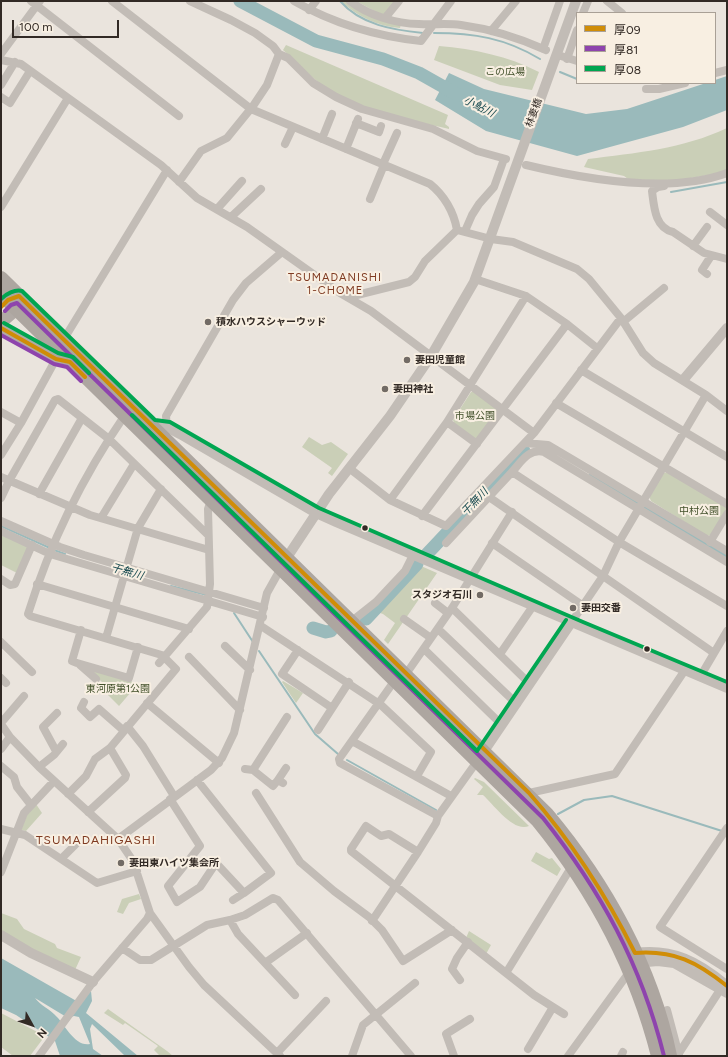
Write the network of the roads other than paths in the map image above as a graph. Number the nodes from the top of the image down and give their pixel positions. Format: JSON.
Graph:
{"nodes":[{"id":1,"x":112,"y":1,"type":"edge"},
{"id":2,"x":190,"y":1,"type":"edge"},
{"id":3,"x":294,"y":1,"type":"edge"},
{"id":4,"x":316,"y":1,"type":"edge"},
{"id":5,"x":350,"y":1,"type":"edge"},
{"id":6,"x":399,"y":1,"type":"edge"},
{"id":7,"x":451,"y":1,"type":"edge"},
{"id":8,"x":516,"y":1,"type":"edge"},
{"id":9,"x":560,"y":1,"type":"edge"},
{"id":10,"x":576,"y":1,"type":"edge"},
{"id":11,"x":588,"y":1,"type":"edge"},
{"id":12,"x":607,"y":1,"type":"edge"},
{"id":13,"x":36,"y":3,"type":"edge"},
{"id":14,"x":309,"y":10,"type":"junction"},
{"id":15,"x":583,"y":12,"type":"edge"},
{"id":16,"x":621,"y":12,"type":"edge"},
{"id":17,"x":385,"y":18,"type":"junction"},
{"id":18,"x":433,"y":24,"type":"junction"},
{"id":19,"x":491,"y":31,"type":"junction"},
{"id":20,"x":576,"y":32,"type":"edge"},
{"id":21,"x":3,"y":48,"type":"edge"},
{"id":22,"x":279,"y":54,"type":"junction"},
{"id":23,"x":1,"y":60,"type":"edge"},
{"id":24,"x":576,"y":61,"type":"edge"},
{"id":25,"x":15,"y":62,"type":"junction"},
{"id":26,"x":727,"y":70,"type":"edge"},
{"id":27,"x":30,"y":71,"type":"junction"},
{"id":28,"x":716,"y":74,"type":"edge"},
{"id":29,"x":681,"y":84,"type":"edge"},
{"id":30,"x":1,"y":85,"type":"edge"},
{"id":31,"x":646,"y":85,"type":"edge"},
{"id":32,"x":1,"y":97,"type":"edge"},
{"id":33,"x":68,"y":98,"type":"junction"},
{"id":34,"x":250,"y":109,"type":"junction"},
{"id":35,"x":332,"y":114,"type":"dead end"},
{"id":36,"x":179,"y":116,"type":"dead end"},
{"id":37,"x":293,"y":127,"type":"junction"},
{"id":38,"x":379,"y":132,"type":"dead end"},
{"id":39,"x":397,"y":133,"type":"dead end"},
{"id":40,"x":322,"y":139,"type":"junction"},
{"id":41,"x":285,"y":144,"type":"dead end"},
{"id":42,"x":346,"y":149,"type":"junction"},
{"id":43,"x":383,"y":164,"type":"junction"},
{"id":44,"x":526,"y":165,"type":"dead end"},
{"id":45,"x":167,"y":170,"type":"junction"},
{"id":46,"x":726,"y":175,"type":"edge"},
{"id":47,"x":242,"y":181,"type":"dead end"},
{"id":48,"x":179,"y":182,"type":"junction"},
{"id":49,"x":666,"y":184,"type":"junction"},
{"id":50,"x":261,"y":189,"type":"dead end"},
{"id":51,"x":370,"y":199,"type":"dead end"},
{"id":52,"x":1,"y":207,"type":"edge"},
{"id":53,"x":217,"y":209,"type":"junction"},
{"id":54,"x":710,"y":212,"type":"dead end"},
{"id":55,"x":231,"y":217,"type":"junction"},
{"id":56,"x":727,"y":225,"type":"edge"},
{"id":57,"x":707,"y":227,"type":"dead end"},
{"id":58,"x":457,"y":230,"type":"junction"},
{"id":59,"x":466,"y":231,"type":"junction"},
{"id":60,"x":491,"y":239,"type":"junction"},
{"id":61,"x":693,"y":246,"type":"junction"},
{"id":62,"x":282,"y":252,"type":"junction"},
{"id":63,"x":711,"y":256,"type":"junction"},
{"id":64,"x":727,"y":258,"type":"edge"},
{"id":65,"x":707,"y":274,"type":"dead end"},
{"id":66,"x":1,"y":278,"type":"edge"},
{"id":67,"x":475,"y":279,"type":"junction"},
{"id":68,"x":664,"y":288,"type":"dead end"},
{"id":69,"x":526,"y":296,"type":"junction"},
{"id":70,"x":349,"y":298,"type":"junction"},
{"id":71,"x":9,"y":301,"type":"edge"},
{"id":72,"x":622,"y":320,"type":"junction"},
{"id":73,"x":1,"y":322,"type":"edge"},
{"id":74,"x":567,"y":324,"type":"junction"},
{"id":75,"x":1,"y":328,"type":"edge"},
{"id":76,"x":727,"y":328,"type":"edge"},
{"id":77,"x":64,"y":339,"type":"junction"},
{"id":78,"x":597,"y":348,"type":"junction"},
{"id":79,"x":430,"y":356,"type":"junction"},
{"id":80,"x":56,"y":359,"type":"junction"},
{"id":81,"x":70,"y":362,"type":"junction"},
{"id":82,"x":581,"y":370,"type":"junction"},
{"id":83,"x":684,"y":380,"type":"junction"},
{"id":84,"x":470,"y":385,"type":"junction"},
{"id":85,"x":706,"y":395,"type":"junction"},
{"id":86,"x":556,"y":403,"type":"junction"},
{"id":87,"x":503,"y":409,"type":"junction"},
{"id":88,"x":727,"y":411,"type":"edge"},
{"id":89,"x":1,"y":412,"type":"edge"},
{"id":90,"x":124,"y":415,"type":"junction"},
{"id":91,"x":82,"y":418,"type":"junction"},
{"id":92,"x":447,"y":422,"type":"junction"},
{"id":93,"x":21,"y":423,"type":"junction"},
{"id":94,"x":152,"y":426,"type":"junction"},
{"id":95,"x":167,"y":428,"type":"junction"},
{"id":96,"x":685,"y":432,"type":"junction"},
{"id":97,"x":534,"y":433,"type":"junction"},
{"id":98,"x":109,"y":439,"type":"junction"},
{"id":99,"x":525,"y":443,"type":"junction"},
{"id":100,"x":477,"y":444,"type":"junction"},
{"id":101,"x":542,"y":448,"type":"junction"},
{"id":102,"x":1,"y":455,"type":"edge"},
{"id":103,"x":727,"y":457,"type":"edge"},
{"id":104,"x":134,"y":464,"type":"junction"},
{"id":105,"x":664,"y":466,"type":"junction"},
{"id":106,"x":349,"y":468,"type":"junction"},
{"id":107,"x":512,"y":472,"type":"junction"},
{"id":108,"x":5,"y":479,"type":"edge"},
{"id":109,"x":161,"y":489,"type":"junction"},
{"id":110,"x":39,"y":494,"type":"junction"},
{"id":111,"x":489,"y":497,"type":"junction"},
{"id":112,"x":1,"y":498,"type":"edge"},
{"id":113,"x":210,"y":500,"type":"junction"},
{"id":114,"x":390,"y":500,"type":"junction"},
{"id":115,"x":644,"y":501,"type":"junction"},
{"id":116,"x":727,"y":504,"type":"edge"},
{"id":117,"x":70,"y":508,"type":"junction"},
{"id":118,"x":638,"y":509,"type":"junction"},
{"id":119,"x":512,"y":512,"type":"junction"},
{"id":120,"x":316,"y":513,"type":"junction"},
{"id":121,"x":727,"y":514,"type":"edge"},
{"id":122,"x":422,"y":516,"type":"junction"},
{"id":123,"x":101,"y":518,"type":"junction"},
{"id":124,"x":1,"y":521,"type":"edge"},
{"id":125,"x":138,"y":528,"type":"junction"},
{"id":126,"x":1,"y":531,"type":"edge"},
{"id":127,"x":208,"y":535,"type":"junction"},
{"id":128,"x":619,"y":542,"type":"junction"},
{"id":129,"x":710,"y":542,"type":"junction"},
{"id":130,"x":446,"y":543,"type":"dead end"},
{"id":131,"x":492,"y":543,"type":"junction"},
{"id":132,"x":32,"y":545,"type":"junction"},
{"id":133,"x":52,"y":549,"type":"junction"},
{"id":134,"x":209,"y":550,"type":"junction"},
{"id":135,"x":727,"y":551,"type":"edge"},
{"id":136,"x":413,"y":555,"type":"junction"},
{"id":137,"x":727,"y":562,"type":"edge"},
{"id":138,"x":284,"y":563,"type":"junction"},
{"id":139,"x":126,"y":572,"type":"junction"},
{"id":140,"x":603,"y":576,"type":"junction"},
{"id":141,"x":470,"y":579,"type":"junction"},
{"id":142,"x":5,"y":583,"type":"edge"},
{"id":143,"x":37,"y":584,"type":"junction"},
{"id":144,"x":209,"y":597,"type":"junction"},
{"id":145,"x":435,"y":603,"type":"dead end"},
{"id":146,"x":582,"y":605,"type":"junction"},
{"id":147,"x":533,"y":606,"type":"junction"},
{"id":148,"x":727,"y":606,"type":"edge"},
{"id":149,"x":115,"y":607,"type":"junction"},
{"id":150,"x":264,"y":608,"type":"junction"},
{"id":151,"x":450,"y":611,"type":"junction"},
{"id":152,"x":263,"y":617,"type":"junction"},
{"id":153,"x":404,"y":619,"type":"dead end"},
{"id":154,"x":352,"y":621,"type":"junction"},
{"id":155,"x":571,"y":623,"type":"junction"},
{"id":156,"x":261,"y":626,"type":"junction"},
{"id":157,"x":188,"y":629,"type":"junction"},
{"id":158,"x":438,"y":629,"type":"junction"},
{"id":159,"x":81,"y":630,"type":"junction"},
{"id":160,"x":727,"y":631,"type":"edge"},
{"id":161,"x":106,"y":638,"type":"junction"},
{"id":162,"x":431,"y":638,"type":"junction"},
{"id":163,"x":1,"y":642,"type":"edge"},
{"id":164,"x":225,"y":646,"type":"dead end"},
{"id":165,"x":138,"y":647,"type":"junction"},
{"id":166,"x":424,"y":649,"type":"junction"},
{"id":167,"x":298,"y":650,"type":"junction"},
{"id":168,"x":714,"y":653,"type":"junction"},
{"id":169,"x":500,"y":654,"type":"junction"},
{"id":170,"x":189,"y":657,"type":"dead end"},
{"id":171,"x":163,"y":659,"type":"junction"},
{"id":172,"x":77,"y":663,"type":"junction"},
{"id":173,"x":250,"y":670,"type":"junction"},
{"id":174,"x":685,"y":670,"type":"junction"},
{"id":175,"x":32,"y":672,"type":"dead end"},
{"id":176,"x":401,"y":677,"type":"junction"},
{"id":177,"x":700,"y":677,"type":"junction"},
{"id":178,"x":96,"y":679,"type":"dead end"},
{"id":179,"x":348,"y":682,"type":"junction"},
{"id":180,"x":530,"y":684,"type":"junction"},
{"id":181,"x":727,"y":688,"type":"edge"},
{"id":182,"x":24,"y":696,"type":"dead end"},
{"id":183,"x":147,"y":703,"type":"junction"},
{"id":184,"x":378,"y":703,"type":"junction"},
{"id":185,"x":81,"y":704,"type":"dead end"},
{"id":186,"x":516,"y":704,"type":"junction"},
{"id":187,"x":332,"y":708,"type":"junction"},
{"id":188,"x":240,"y":710,"type":"junction"},
{"id":189,"x":57,"y":713,"type":"dead end"},
{"id":190,"x":287,"y":717,"type":"dead end"},
{"id":191,"x":1,"y":723,"type":"edge"},
{"id":192,"x":502,"y":725,"type":"junction"},
{"id":193,"x":125,"y":728,"type":"junction"},
{"id":194,"x":318,"y":730,"type":"dead end"},
{"id":195,"x":10,"y":738,"type":"junction"},
{"id":196,"x":352,"y":741,"type":"junction"},
{"id":197,"x":63,"y":744,"type":"dead end"},
{"id":198,"x":110,"y":748,"type":"junction"},
{"id":199,"x":1,"y":749,"type":"edge"},
{"id":200,"x":56,"y":751,"type":"junction"},
{"id":201,"x":481,"y":755,"type":"junction"},
{"id":202,"x":218,"y":763,"type":"junction"},
{"id":203,"x":1,"y":766,"type":"edge"},
{"id":204,"x":39,"y":767,"type":"junction"},
{"id":205,"x":286,"y":768,"type":"dead end"},
{"id":206,"x":417,"y":776,"type":"junction"},
{"id":207,"x":198,"y":780,"type":"junction"},
{"id":208,"x":54,"y":781,"type":"junction"},
{"id":209,"x":256,"y":792,"type":"dead end"},
{"id":210,"x":529,"y":793,"type":"junction"},
{"id":211,"x":68,"y":794,"type":"junction"},
{"id":212,"x":451,"y":796,"type":"junction"},
{"id":213,"x":172,"y":798,"type":"junction"},
{"id":214,"x":31,"y":805,"type":"junction"},
{"id":215,"x":88,"y":812,"type":"junction"},
{"id":216,"x":438,"y":816,"type":"junction"},
{"id":217,"x":1,"y":829,"type":"edge"},
{"id":218,"x":726,"y":830,"type":"edge"},
{"id":219,"x":16,"y":833,"type":"junction"},
{"id":220,"x":118,"y":839,"type":"junction"},
{"id":221,"x":76,"y":844,"type":"dead end"},
{"id":222,"x":418,"y":852,"type":"junction"},
{"id":223,"x":61,"y":859,"type":"junction"},
{"id":224,"x":572,"y":866,"type":"junction"},
{"id":225,"x":137,"y":871,"type":"junction"},
{"id":226,"x":1,"y":872,"type":"edge"},
{"id":227,"x":395,"y":885,"type":"junction"},
{"id":228,"x":244,"y":893,"type":"junction"},
{"id":229,"x":233,"y":900,"type":"dead end"},
{"id":230,"x":150,"y":913,"type":"junction"},
{"id":231,"x":230,"y":920,"type":"junction"},
{"id":232,"x":372,"y":921,"type":"junction"},
{"id":233,"x":452,"y":930,"type":"junction"},
{"id":234,"x":307,"y":933,"type":"junction"},
{"id":235,"x":1,"y":934,"type":"edge"},
{"id":236,"x":468,"y":942,"type":"junction"},
{"id":237,"x":173,"y":946,"type":"junction"},
{"id":238,"x":122,"y":948,"type":"junction"},
{"id":239,"x":265,"y":963,"type":"junction"},
{"id":240,"x":633,"y":963,"type":"junction"},
{"id":241,"x":727,"y":969,"type":"edge"},
{"id":242,"x":506,"y":973,"type":"junction"},
{"id":243,"x":456,"y":978,"type":"dead end"},
{"id":244,"x":415,"y":983,"type":"dead end"},
{"id":245,"x":90,"y":985,"type":"junction"},
{"id":246,"x":725,"y":990,"type":"edge"},
{"id":247,"x":294,"y":995,"type":"dead end"},
{"id":248,"x":326,"y":1001,"type":"dead end"},
{"id":249,"x":553,"y":1007,"type":"junction"},
{"id":250,"x":667,"y":1010,"type":"dead end"},
{"id":251,"x":376,"y":1013,"type":"junction"},
{"id":252,"x":564,"y":1014,"type":"dead end"},
{"id":253,"x":470,"y":1019,"type":"dead end"},
{"id":254,"x":528,"y":1049,"type":"dead end"},
{"id":255,"x":278,"y":1054,"type":"edge"},
{"id":256,"x":676,"y":1055,"type":"edge"},
{"id":257,"x":39,"y":1056,"type":"edge"},
{"id":258,"x":352,"y":1056,"type":"edge"},
{"id":259,"x":411,"y":1056,"type":"edge"},
{"id":260,"x":454,"y":1056,"type":"edge"},
{"id":261,"x":568,"y":1056,"type":"edge"},
{"id":262,"x":658,"y":1056,"type":"edge"}],
"edges":[{"from":1,"to":34,"type":"street"},
{"from":2,"to":22,"type":"street"},
{"from":3,"to":14,"type":"street"},
{"from":4,"to":14,"type":"street"},
{"from":5,"to":17,"type":"street"},
{"from":6,"to":17,"type":"street"},
{"from":7,"to":18,"type":"street"},
{"from":8,"to":19,"type":"street"},
{"from":9,"to":19,"type":"street"},
{"from":10,"to":60,"type":"street","name":"林妻橋"},
{"from":11,"to":15,"type":"street"},
{"from":12,"to":16,"type":"street"},
{"from":13,"to":21,"type":"street"},
{"from":13,"to":36,"type":"street"},
{"from":14,"to":18,"type":"street"},
{"from":17,"to":18,"type":"street"},
{"from":18,"to":19,"type":"street"},
{"from":20,"to":24,"type":"street"},
{"from":22,"to":34,"type":"street"},
{"from":22,"to":59,"type":"street"},
{"from":23,"to":25,"type":"street"},
{"from":25,"to":27,"type":"street"},
{"from":25,"to":30,"type":"street"},
{"from":26,"to":28,"type":"street"},
{"from":27,"to":32,"type":"street"},
{"from":27,"to":33,"type":"street"},
{"from":29,"to":31,"type":"street"},
{"from":33,"to":45,"type":"street"},
{"from":33,"to":52,"type":"street"},
{"from":34,"to":37,"type":"street"},
{"from":34,"to":48,"type":"street"},
{"from":35,"to":40,"type":"street"},
{"from":37,"to":40,"type":"street"},
{"from":37,"to":41,"type":"street"},
{"from":38,"to":42,"type":"street"},
{"from":39,"to":43,"type":"street"},
{"from":40,"to":42,"type":"street"},
{"from":42,"to":43,"type":"street"},
{"from":43,"to":51,"type":"street"},
{"from":43,"to":58,"type":"street"},
{"from":44,"to":49,"type":"street"},
{"from":45,"to":48,"type":"street"},
{"from":45,"to":77,"type":"street"},
{"from":46,"to":49,"type":"street"},
{"from":47,"to":53,"type":"street"},
{"from":48,"to":53,"type":"street"},
{"from":49,"to":61,"type":"street"},
{"from":50,"to":55,"type":"street"},
{"from":53,"to":55,"type":"street"},
{"from":54,"to":56,"type":"street"},
{"from":55,"to":62,"type":"street"},
{"from":57,"to":61,"type":"street"},
{"from":58,"to":59,"type":"street"},
{"from":58,"to":70,"type":"street"},
{"from":59,"to":60,"type":"street"},
{"from":60,"to":67,"type":"street","name":"林妻橋"},
{"from":60,"to":72,"type":"street"},
{"from":61,"to":63,"type":"street"},
{"from":62,"to":70,"type":"street"},
{"from":62,"to":95,"type":"street"},
{"from":63,"to":64,"type":"street"},
{"from":63,"to":65,"type":"street"},
{"from":66,"to":71,"type":"highway"},
{"from":67,"to":69,"type":"street"},
{"from":67,"to":79,"type":"street","name":"林妻橋"},
{"from":68,"to":72,"type":"street"},
{"from":69,"to":74,"type":"street"},
{"from":69,"to":84,"type":"street"},
{"from":70,"to":79,"type":"street"},
{"from":71,"to":73,"type":"main road"},
{"from":71,"to":77,"type":"highway"},
{"from":71,"to":81,"type":"highway"},
{"from":72,"to":78,"type":"street"},
{"from":72,"to":83,"type":"street"},
{"from":74,"to":78,"type":"street"},
{"from":74,"to":87,"type":"street"},
{"from":75,"to":80,"type":"main road"},
{"from":76,"to":83,"type":"street"},
{"from":77,"to":94,"type":"highway"},
{"from":78,"to":82,"type":"street"},
{"from":79,"to":84,"type":"street"},
{"from":79,"to":106,"type":"street","name":"林妻橋"},
{"from":80,"to":81,"type":"main road"},
{"from":80,"to":93,"type":"street"},
{"from":81,"to":90,"type":"highway"},
{"from":82,"to":86,"type":"street"},
{"from":82,"to":96,"type":"street"},
{"from":83,"to":85,"type":"street"},
{"from":84,"to":87,"type":"street"},
{"from":84,"to":92,"type":"street"},
{"from":85,"to":88,"type":"street"},
{"from":85,"to":96,"type":"street"},
{"from":86,"to":97,"type":"street"},
{"from":86,"to":105,"type":"street"},
{"from":87,"to":97,"type":"street"},
{"from":87,"to":100,"type":"street"},
{"from":89,"to":93,"type":"street"},
{"from":90,"to":98,"type":"street"},
{"from":90,"to":113,"type":"highway"},
{"from":91,"to":98,"type":"street"},
{"from":91,"to":108,"type":"street"},
{"from":91,"to":110,"type":"street"},
{"from":92,"to":100,"type":"street"},
{"from":92,"to":114,"type":"street"},
{"from":93,"to":102,"type":"street"},
{"from":94,"to":95,"type":"street"},
{"from":94,"to":138,"type":"highway"},
{"from":95,"to":120,"type":"street"},
{"from":96,"to":103,"type":"street"},
{"from":96,"to":105,"type":"street"},
{"from":97,"to":99,"type":"street"},
{"from":98,"to":104,"type":"street"},
{"from":98,"to":117,"type":"street"},
{"from":99,"to":101,"type":"street"},
{"from":99,"to":122,"type":"street"},
{"from":100,"to":122,"type":"street"},
{"from":101,"to":107,"type":"street"},
{"from":101,"to":115,"type":"street"},
{"from":101,"to":118,"type":"street"},
{"from":104,"to":109,"type":"street"},
{"from":104,"to":123,"type":"street"},
{"from":105,"to":115,"type":"street"},
{"from":105,"to":116,"type":"street"},
{"from":106,"to":114,"type":"street"},
{"from":106,"to":120,"type":"street","name":"林妻橋"},
{"from":107,"to":111,"type":"street"},
{"from":107,"to":128,"type":"street"},
{"from":108,"to":110,"type":"street"},
{"from":108,"to":112,"type":"street"},
{"from":109,"to":125,"type":"street"},
{"from":109,"to":127,"type":"street"},
{"from":110,"to":117,"type":"street"},
{"from":111,"to":119,"type":"street"},
{"from":111,"to":130,"type":"street"},
{"from":113,"to":127,"type":"street"},
{"from":113,"to":138,"type":"highway"},
{"from":114,"to":122,"type":"street"},
{"from":115,"to":118,"type":"street"},
{"from":115,"to":129,"type":"street"},
{"from":117,"to":123,"type":"street"},
{"from":117,"to":133,"type":"street"},
{"from":118,"to":128,"type":"street"},
{"from":118,"to":137,"type":"street"},
{"from":119,"to":131,"type":"street"},
{"from":119,"to":140,"type":"street"},
{"from":120,"to":136,"type":"street"},
{"from":120,"to":138,"type":"street","name":"林妻橋"},
{"from":121,"to":129,"type":"street"},
{"from":123,"to":125,"type":"street"},
{"from":124,"to":133,"type":"street"},
{"from":125,"to":134,"type":"street"},
{"from":125,"to":139,"type":"street"},
{"from":126,"to":132,"type":"street"},
{"from":127,"to":134,"type":"street"},
{"from":128,"to":140,"type":"street"},
{"from":128,"to":148,"type":"street"},
{"from":129,"to":135,"type":"street"},
{"from":131,"to":141,"type":"street"},
{"from":131,"to":146,"type":"street"},
{"from":132,"to":133,"type":"street"},
{"from":132,"to":142,"type":"street"},
{"from":133,"to":139,"type":"street"},
{"from":133,"to":143,"type":"street"},
{"from":134,"to":144,"type":"street"},
{"from":136,"to":141,"type":"street"},
{"from":136,"to":154,"type":"street"},
{"from":138,"to":150,"type":"street"},
{"from":138,"to":154,"type":"highway"},
{"from":138,"to":176,"type":"highway"},
{"from":139,"to":144,"type":"street"},
{"from":139,"to":149,"type":"street"},
{"from":140,"to":146,"type":"street"},
{"from":140,"to":168,"type":"street"},
{"from":141,"to":147,"type":"street"},
{"from":141,"to":151,"type":"street"},
{"from":143,"to":149,"type":"street"},
{"from":143,"to":159,"type":"street"},
{"from":144,"to":150,"type":"street"},
{"from":144,"to":152,"type":"street"},
{"from":144,"to":157,"type":"street"},
{"from":145,"to":151,"type":"street"},
{"from":146,"to":155,"type":"street"},
{"from":147,"to":155,"type":"street"},
{"from":147,"to":169,"type":"street"},
{"from":149,"to":157,"type":"street"},
{"from":149,"to":161,"type":"street"},
{"from":150,"to":152,"type":"street"},
{"from":151,"to":158,"type":"street"},
{"from":151,"to":169,"type":"street"},
{"from":152,"to":156,"type":"street"},
{"from":153,"to":162,"type":"street"},
{"from":154,"to":176,"type":"highway"},
{"from":155,"to":174,"type":"street"},
{"from":155,"to":180,"type":"street"},
{"from":156,"to":167,"type":"street"},
{"from":156,"to":173,"type":"street"},
{"from":157,"to":171,"type":"street"},
{"from":158,"to":162,"type":"street"},
{"from":158,"to":186,"type":"street"},
{"from":159,"to":161,"type":"street"},
{"from":159,"to":172,"type":"street"},
{"from":160,"to":168,"type":"street"},
{"from":161,"to":165,"type":"street"},
{"from":162,"to":166,"type":"street"},
{"from":163,"to":175,"type":"street"},
{"from":164,"to":173,"type":"street"},
{"from":165,"to":171,"type":"street"},
{"from":165,"to":172,"type":"street"},
{"from":166,"to":176,"type":"street"},
{"from":166,"to":192,"type":"street"},
{"from":167,"to":179,"type":"street"},
{"from":167,"to":187,"type":"street"},
{"from":168,"to":177,"type":"street"},
{"from":169,"to":180,"type":"street"},
{"from":170,"to":188,"type":"street"},
{"from":171,"to":183,"type":"street"},
{"from":172,"to":178,"type":"street"},
{"from":173,"to":188,"type":"street"},
{"from":174,"to":177,"type":"street"},
{"from":174,"to":210,"type":"street"},
{"from":176,"to":184,"type":"street"},
{"from":176,"to":201,"type":"highway"},
{"from":177,"to":181,"type":"street"},
{"from":179,"to":184,"type":"street"},
{"from":179,"to":187,"type":"street"},
{"from":180,"to":186,"type":"street"},
{"from":182,"to":191,"type":"street"},
{"from":183,"to":193,"type":"street"},
{"from":183,"to":202,"type":"street"},
{"from":184,"to":196,"type":"street"},
{"from":184,"to":206,"type":"street"},
{"from":185,"to":193,"type":"street"},
{"from":186,"to":192,"type":"street"},
{"from":187,"to":194,"type":"street"},
{"from":188,"to":202,"type":"street"},
{"from":189,"to":200,"type":"street"},
{"from":190,"to":205,"type":"street"},
{"from":191,"to":195,"type":"street"},
{"from":192,"to":201,"type":"street"},
{"from":193,"to":198,"type":"street"},
{"from":193,"to":213,"type":"street"},
{"from":195,"to":199,"type":"street"},
{"from":195,"to":204,"type":"street"},
{"from":196,"to":206,"type":"street"},
{"from":196,"to":216,"type":"street"},
{"from":197,"to":200,"type":"street"},
{"from":198,"to":211,"type":"street"},
{"from":198,"to":215,"type":"street"},
{"from":200,"to":204,"type":"street"},
{"from":201,"to":210,"type":"highway"},
{"from":201,"to":212,"type":"street"},
{"from":201,"to":224,"type":"highway"},
{"from":202,"to":207,"type":"street"},
{"from":203,"to":214,"type":"street"},
{"from":204,"to":208,"type":"street"},
{"from":206,"to":212,"type":"street"},
{"from":207,"to":213,"type":"street"},
{"from":207,"to":228,"type":"street"},
{"from":208,"to":211,"type":"street"},
{"from":208,"to":214,"type":"street"},
{"from":209,"to":232,"type":"street"},
{"from":210,"to":240,"type":"highway"},
{"from":211,"to":215,"type":"street"},
{"from":212,"to":216,"type":"street"},
{"from":213,"to":220,"type":"street"},
{"from":213,"to":228,"type":"street"},
{"from":214,"to":219,"type":"street"},
{"from":215,"to":220,"type":"street"},
{"from":216,"to":222,"type":"street"},
{"from":217,"to":219,"type":"street"},
{"from":218,"to":241,"type":"street"},
{"from":219,"to":223,"type":"street"},
{"from":219,"to":226,"type":"street"},
{"from":220,"to":225,"type":"street"},
{"from":221,"to":223,"type":"street"},
{"from":222,"to":227,"type":"street"},
{"from":222,"to":227,"type":"street"},
{"from":223,"to":225,"type":"street"},
{"from":224,"to":240,"type":"highway"},
{"from":224,"to":242,"type":"street"},
{"from":225,"to":230,"type":"street"},
{"from":227,"to":232,"type":"street"},
{"from":227,"to":233,"type":"street"},
{"from":228,"to":229,"type":"street"},
{"from":230,"to":237,"type":"street"},
{"from":230,"to":238,"type":"street"},
{"from":231,"to":234,"type":"street"},
{"from":231,"to":237,"type":"street"},
{"from":231,"to":239,"type":"street"},
{"from":232,"to":233,"type":"street"},
{"from":233,"to":236,"type":"street"},
{"from":234,"to":239,"type":"street"},
{"from":234,"to":251,"type":"street"},
{"from":235,"to":245,"type":"street"},
{"from":236,"to":242,"type":"street"},
{"from":236,"to":243,"type":"street"},
{"from":237,"to":238,"type":"street"},
{"from":237,"to":255,"type":"street"},
{"from":238,"to":245,"type":"street"},
{"from":239,"to":247,"type":"street"},
{"from":240,"to":246,"type":"street"},
{"from":240,"to":256,"type":"highway"},
{"from":240,"to":261,"type":"street"},
{"from":240,"to":262,"type":"highway"},
{"from":242,"to":249,"type":"street"},
{"from":244,"to":251,"type":"street"},
{"from":245,"to":257,"type":"street"},
{"from":246,"to":256,"type":"street"},
{"from":248,"to":255,"type":"street"},
{"from":249,"to":252,"type":"street"},
{"from":249,"to":254,"type":"street"},
{"from":250,"to":256,"type":"street"},
{"from":251,"to":258,"type":"street"},
{"from":251,"to":259,"type":"street"},
{"from":253,"to":260,"type":"street"}]}
